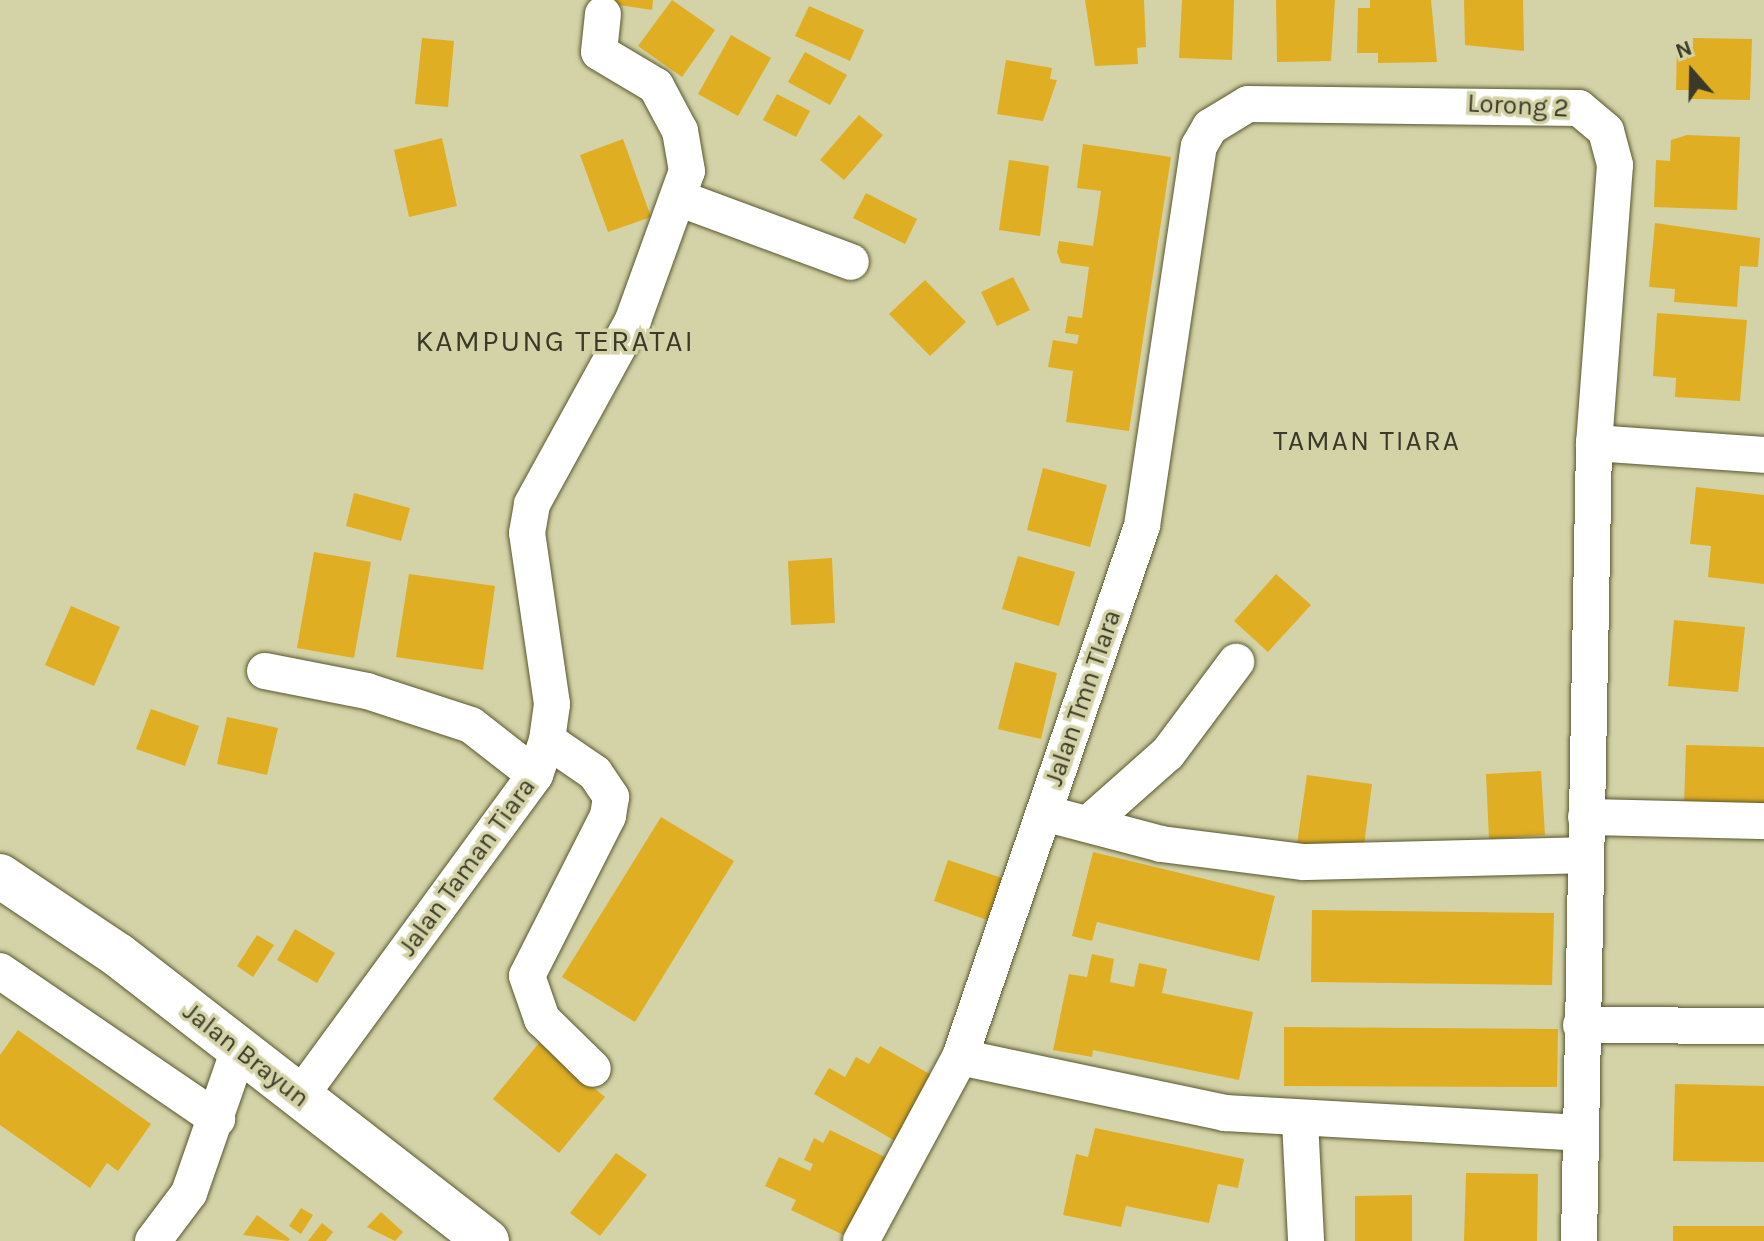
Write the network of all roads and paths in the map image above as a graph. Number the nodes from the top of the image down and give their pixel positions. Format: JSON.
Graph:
{"nodes":[{"id":1,"x":603,"y":14,"type":"dead end"},
{"id":2,"x":1210,"y":127,"type":"joint"},
{"id":3,"x":681,"y":199,"type":"junction"},
{"id":4,"x":851,"y":262,"type":"dead end"},
{"id":5,"x":1594,"y":443,"type":"junction"},
{"id":6,"x":1764,"y":455,"type":"edge"},
{"id":7,"x":1236,"y":662,"type":"dead end"},
{"id":8,"x":265,"y":671,"type":"dead end"},
{"id":9,"x":547,"y":740,"type":"junction"},
{"id":10,"x":535,"y":775,"type":"junction"},
{"id":11,"x":1044,"y":813,"type":"junction"},
{"id":12,"x":1586,"y":817,"type":"junction"},
{"id":13,"x":1764,"y":821,"type":"edge"},
{"id":14,"x":1088,"y":824,"type":"junction"},
{"id":15,"x":1584,"y":855,"type":"junction"},
{"id":16,"x":0,"y":876,"type":"edge"},
{"id":17,"x":0,"y":971,"type":"edge"},
{"id":18,"x":1581,"y":1025,"type":"junction"},
{"id":19,"x":1764,"y":1026,"type":"edge"},
{"id":20,"x":238,"y":1052,"type":"junction"},
{"id":21,"x":960,"y":1057,"type":"junction"},
{"id":22,"x":593,"y":1069,"type":"dead end"},
{"id":23,"x":300,"y":1096,"type":"junction"},
{"id":24,"x":217,"y":1119,"type":"junction"},
{"id":25,"x":1300,"y":1121,"type":"junction"},
{"id":26,"x":1580,"y":1133,"type":"junction"},
{"id":27,"x":153,"y":1241,"type":"edge"},
{"id":28,"x":487,"y":1241,"type":"edge"},
{"id":29,"x":861,"y":1241,"type":"edge"},
{"id":30,"x":1306,"y":1241,"type":"edge"},
{"id":31,"x":1579,"y":1241,"type":"edge"}],
"edges":[{"from":1,"to":3,"type":"street","name":"Jalan Taman Tiara"},
{"from":2,"to":5,"type":"street","name":"Lorong 2"},
{"from":2,"to":11,"type":"street","name":"Jalan Tmn TIara"},
{"from":3,"to":4,"type":"street"},
{"from":3,"to":9,"type":"street","name":"Jalan Taman Tiara"},
{"from":5,"to":6,"type":"street"},
{"from":5,"to":12,"type":"street","name":"Lorong 2"},
{"from":7,"to":14,"type":"street"},
{"from":8,"to":10,"type":"street"},
{"from":9,"to":10,"type":"street","name":"Jalan Taman Tiara"},
{"from":9,"to":22,"type":"street"},
{"from":10,"to":23,"type":"street","name":"Jalan Taman Tiara"},
{"from":11,"to":14,"type":"street"},
{"from":11,"to":21,"type":"street","name":"Jalan Tmn TIara"},
{"from":12,"to":13,"type":"street"},
{"from":12,"to":15,"type":"street","name":"Lorong 2"},
{"from":14,"to":15,"type":"street"},
{"from":15,"to":18,"type":"street","name":"Lorong 2"},
{"from":16,"to":20,"type":"main road","name":"Jalan Brayun"},
{"from":17,"to":24,"type":"street"},
{"from":18,"to":19,"type":"street"},
{"from":18,"to":26,"type":"street","name":"Lorong 2"},
{"from":20,"to":23,"type":"main road","name":"Jalan Brayun"},
{"from":20,"to":24,"type":"street"},
{"from":21,"to":25,"type":"street"},
{"from":21,"to":29,"type":"street","name":"Jalan Tmn TIara"},
{"from":23,"to":28,"type":"main road","name":"Jalan Brayun"},
{"from":24,"to":27,"type":"street"},
{"from":25,"to":26,"type":"street"},
{"from":25,"to":30,"type":"street"},
{"from":26,"to":31,"type":"street","name":"Lorong 2"}]}
